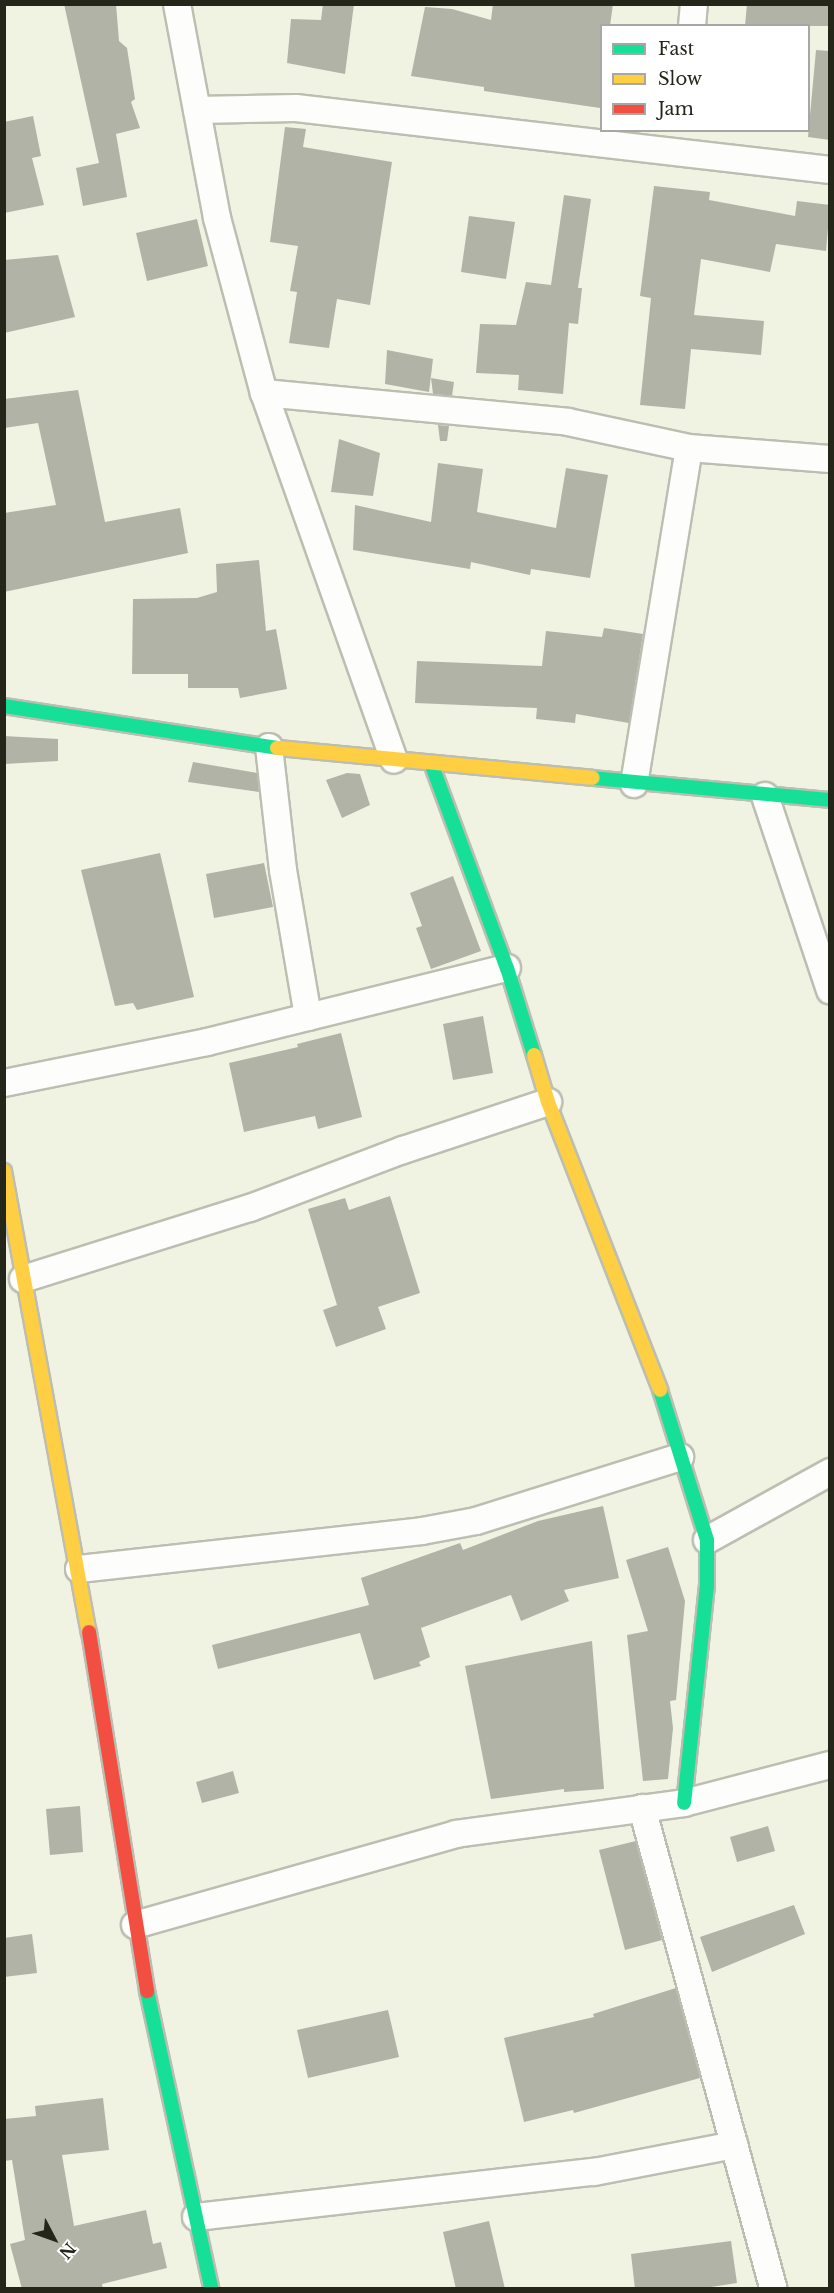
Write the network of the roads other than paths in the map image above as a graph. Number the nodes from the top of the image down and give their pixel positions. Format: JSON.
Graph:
{"nodes":[{"id":1,"x":177,"y":4,"type":"edge"},
{"id":2,"x":694,"y":4,"type":"edge"},
{"id":3,"x":692,"y":24,"type":"edge"},
{"id":4,"x":197,"y":110,"type":"junction"},
{"id":5,"x":680,"y":140,"type":"edge"},
{"id":6,"x":830,"y":170,"type":"edge"},
{"id":7,"x":264,"y":393,"type":"junction"},
{"id":8,"x":689,"y":448,"type":"junction"},
{"id":9,"x":830,"y":459,"type":"edge"},
{"id":10,"x":4,"y":706,"type":"edge"},
{"id":11,"x":269,"y":747,"type":"junction"},
{"id":12,"x":394,"y":760,"type":"junction"},
{"id":13,"x":431,"y":763,"type":"junction"},
{"id":14,"x":634,"y":784,"type":"junction"},
{"id":15,"x":765,"y":796,"type":"junction"},
{"id":16,"x":830,"y":800,"type":"edge"},
{"id":17,"x":507,"y":968,"type":"junction"},
{"id":18,"x":830,"y":990,"type":"edge"},
{"id":19,"x":308,"y":1017,"type":"junction"},
{"id":20,"x":4,"y":1083,"type":"edge"},
{"id":21,"x":548,"y":1102,"type":"junction"},
{"id":22,"x":4,"y":1171,"type":"edge"},
{"id":23,"x":23,"y":1279,"type":"junction"},
{"id":24,"x":681,"y":1457,"type":"junction"},
{"id":25,"x":830,"y":1472,"type":"edge"},
{"id":26,"x":707,"y":1540,"type":"junction"},
{"id":27,"x":79,"y":1569,"type":"junction"},
{"id":28,"x":830,"y":1765,"type":"edge"},
{"id":29,"x":684,"y":1803,"type":"junction"},
{"id":30,"x":642,"y":1808,"type":"junction"},
{"id":31,"x":135,"y":1925,"type":"junction"},
{"id":32,"x":735,"y":2145,"type":"junction"},
{"id":33,"x":196,"y":2217,"type":"junction"},
{"id":34,"x":205,"y":2286,"type":"edge"},
{"id":35,"x":774,"y":2289,"type":"edge"}],
"edges":[{"from":1,"to":4,"type":"street"},
{"from":2,"to":3,"type":"street"},
{"from":4,"to":5,"type":"street"},
{"from":4,"to":7,"type":"street"},
{"from":5,"to":6,"type":"street"},
{"from":7,"to":8,"type":"street"},
{"from":7,"to":12,"type":"street"},
{"from":8,"to":9,"type":"street"},
{"from":8,"to":14,"type":"street"},
{"from":10,"to":11,"type":"street"},
{"from":11,"to":12,"type":"street"},
{"from":11,"to":19,"type":"street"},
{"from":12,"to":13,"type":"street"},
{"from":13,"to":14,"type":"street"},
{"from":13,"to":17,"type":"street"},
{"from":14,"to":15,"type":"street"},
{"from":15,"to":16,"type":"street"},
{"from":15,"to":18,"type":"street"},
{"from":17,"to":19,"type":"street"},
{"from":17,"to":21,"type":"street"},
{"from":19,"to":20,"type":"street"},
{"from":21,"to":23,"type":"street"},
{"from":21,"to":24,"type":"street"},
{"from":22,"to":23,"type":"street"},
{"from":23,"to":27,"type":"street"},
{"from":24,"to":26,"type":"street"},
{"from":24,"to":27,"type":"street"},
{"from":25,"to":26,"type":"street"},
{"from":26,"to":29,"type":"street"},
{"from":27,"to":31,"type":"street"},
{"from":28,"to":29,"type":"street"},
{"from":29,"to":30,"type":"street"},
{"from":30,"to":31,"type":"street"},
{"from":30,"to":32,"type":"street"},
{"from":31,"to":33,"type":"street"},
{"from":32,"to":33,"type":"street"},
{"from":32,"to":35,"type":"street"},
{"from":33,"to":34,"type":"street"}]}
